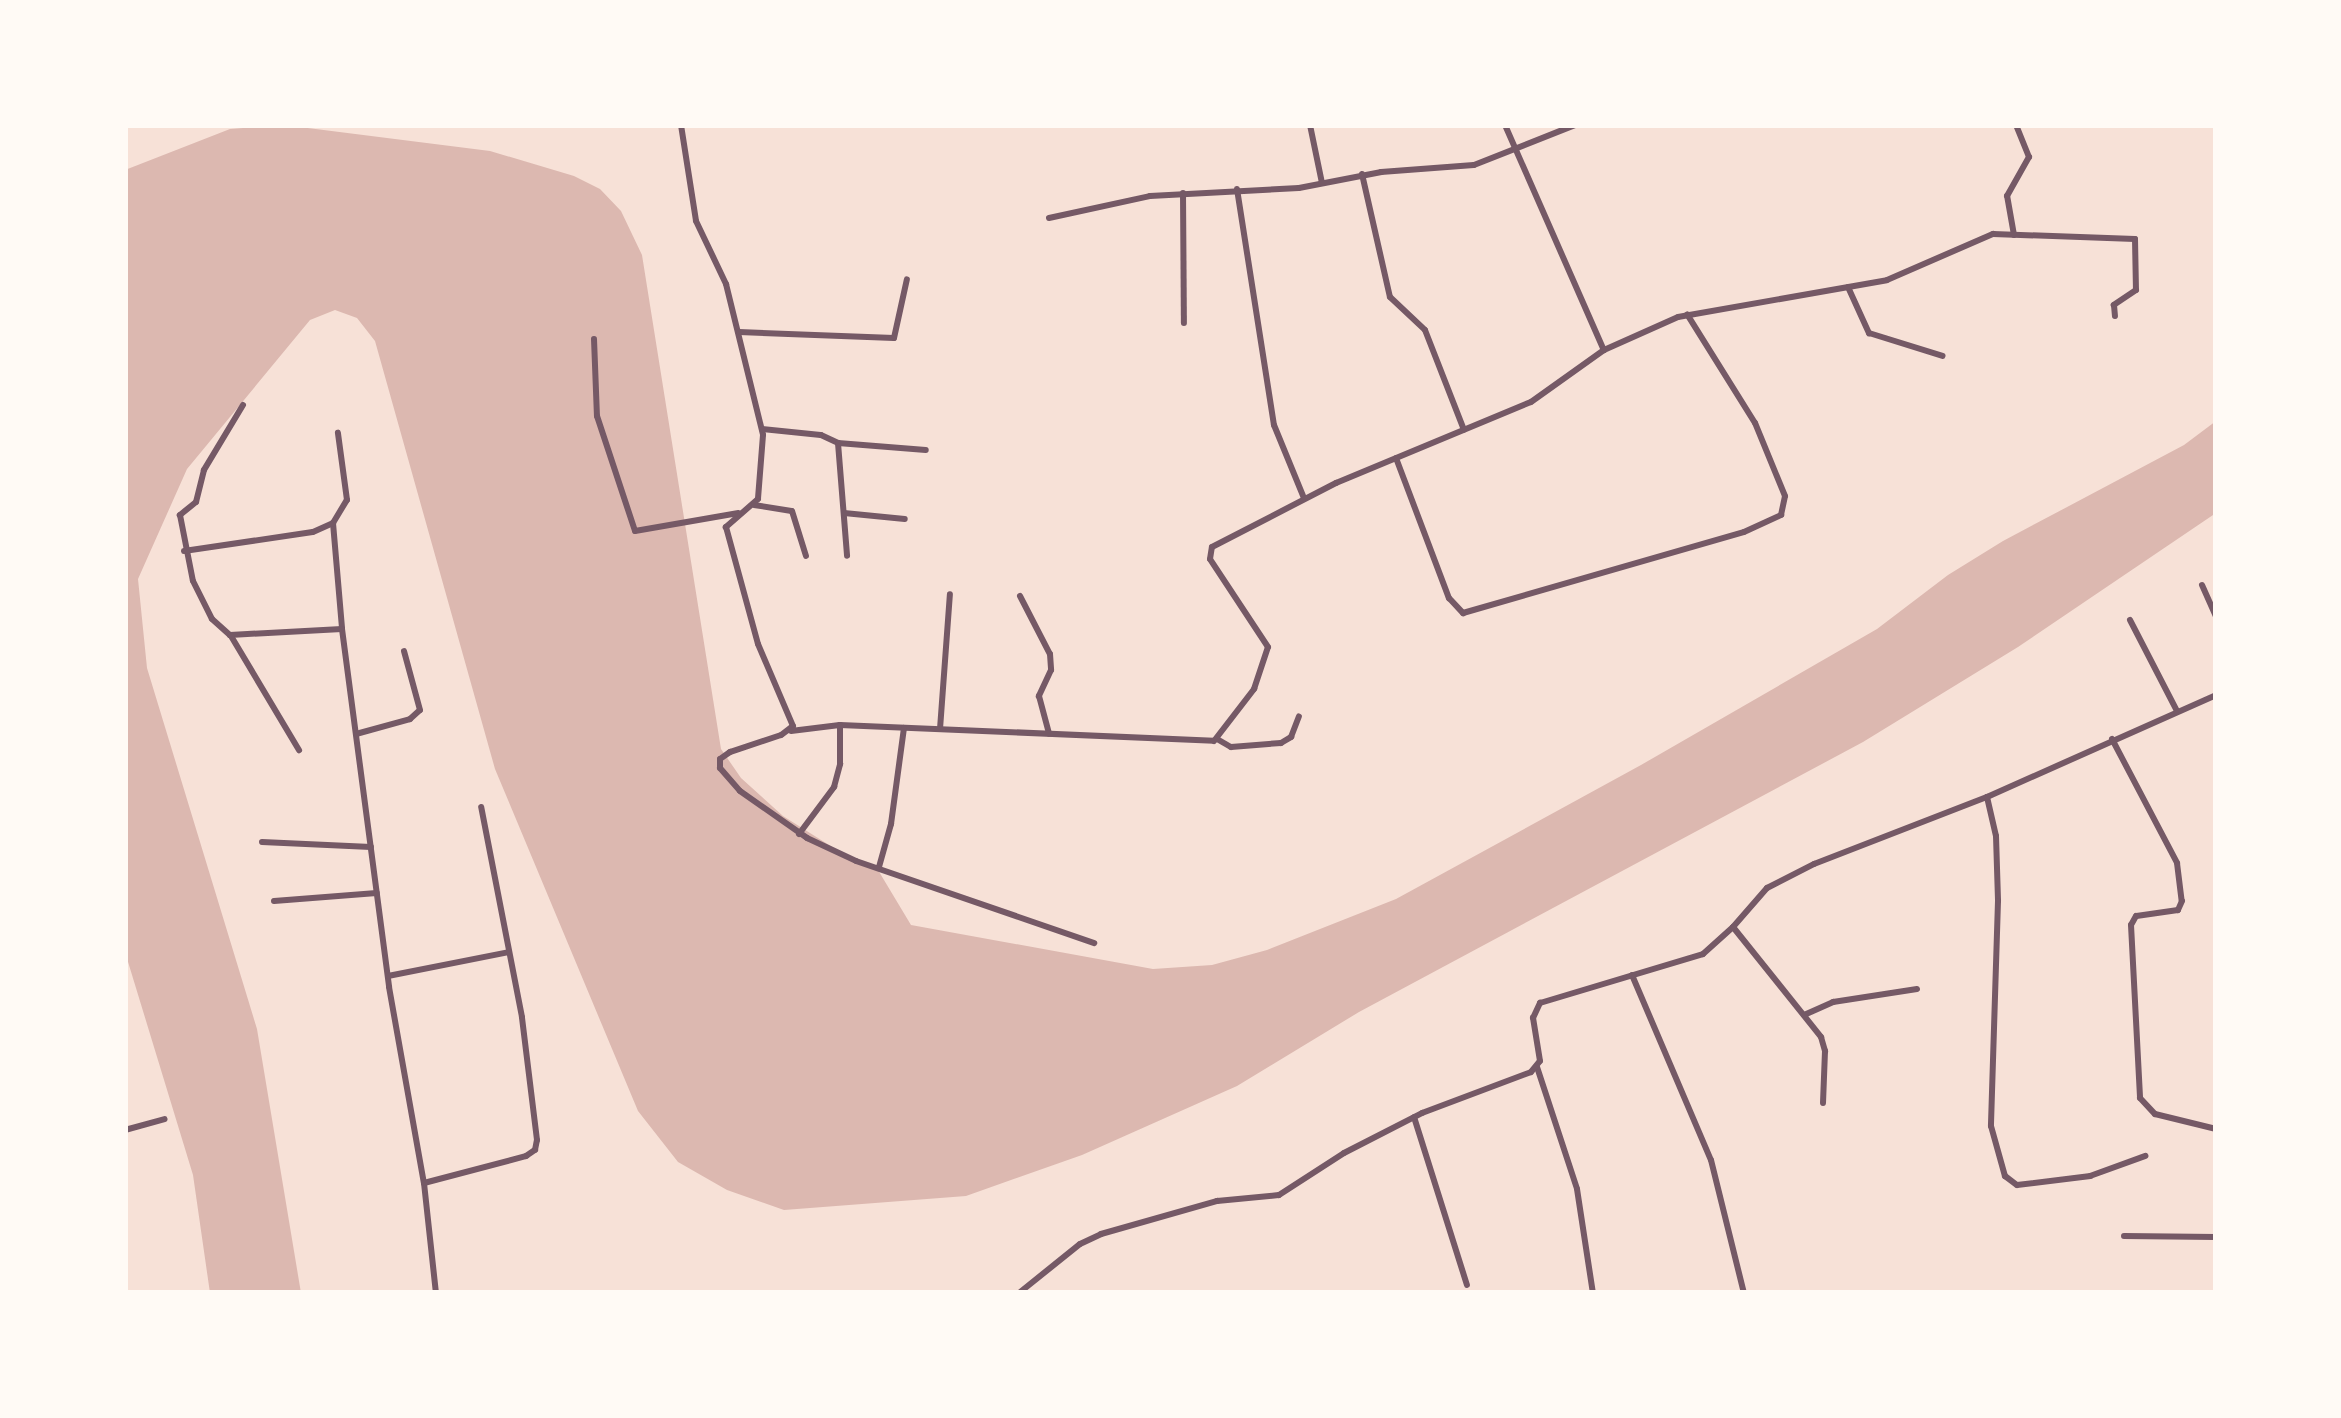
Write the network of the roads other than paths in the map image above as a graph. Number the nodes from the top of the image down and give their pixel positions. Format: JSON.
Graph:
{"nodes":[{"id":1,"x":681,"y":125,"type":"edge"},
{"id":2,"x":1310,"y":125,"type":"edge"},
{"id":3,"x":1505,"y":125,"type":"edge"},
{"id":4,"x":1575,"y":125,"type":"edge"},
{"id":5,"x":2016,"y":125,"type":"edge"},
{"id":6,"x":1512,"y":149,"type":"junction"},
{"id":7,"x":1362,"y":174,"type":"junction"},
{"id":8,"x":1322,"y":183,"type":"junction"},
{"id":9,"x":1237,"y":189,"type":"junction"},
{"id":10,"x":1183,"y":193,"type":"junction"},
{"id":11,"x":1049,"y":218,"type":"dead end"},
{"id":12,"x":2014,"y":235,"type":"junction"},
{"id":13,"x":907,"y":280,"type":"dead end"},
{"id":14,"x":1848,"y":287,"type":"junction"},
{"id":15,"x":1687,"y":314,"type":"junction"},
{"id":16,"x":2115,"y":316,"type":"dead end"},
{"id":17,"x":1184,"y":323,"type":"dead end"},
{"id":18,"x":739,"y":332,"type":"junction"},
{"id":19,"x":594,"y":339,"type":"dead end"},
{"id":20,"x":1604,"y":350,"type":"junction"},
{"id":21,"x":1942,"y":356,"type":"dead end"},
{"id":22,"x":243,"y":405,"type":"dead end"},
{"id":23,"x":762,"y":429,"type":"junction"},
{"id":24,"x":1464,"y":430,"type":"junction"},
{"id":25,"x":338,"y":433,"type":"dead end"},
{"id":26,"x":838,"y":443,"type":"junction"},
{"id":27,"x":926,"y":450,"type":"dead end"},
{"id":28,"x":1396,"y":458,"type":"junction"},
{"id":29,"x":1304,"y":498,"type":"junction"},
{"id":30,"x":754,"y":505,"type":"junction"},
{"id":31,"x":739,"y":512,"type":"junction"},
{"id":32,"x":844,"y":513,"type":"junction"},
{"id":33,"x":905,"y":519,"type":"dead end"},
{"id":34,"x":333,"y":523,"type":"junction"},
{"id":35,"x":184,"y":551,"type":"junction"},
{"id":36,"x":806,"y":556,"type":"dead end"},
{"id":37,"x":847,"y":556,"type":"dead end"},
{"id":38,"x":2202,"y":586,"type":"dead end"},
{"id":39,"x":950,"y":594,"type":"dead end"},
{"id":40,"x":1020,"y":596,"type":"dead end"},
{"id":41,"x":2216,"y":617,"type":"edge"},
{"id":42,"x":2130,"y":620,"type":"dead end"},
{"id":43,"x":342,"y":629,"type":"junction"},
{"id":44,"x":230,"y":636,"type":"junction"},
{"id":45,"x":404,"y":651,"type":"dead end"},
{"id":46,"x":2216,"y":695,"type":"edge"},
{"id":47,"x":2177,"y":711,"type":"junction"},
{"id":48,"x":1299,"y":716,"type":"dead end"},
{"id":49,"x":840,"y":725,"type":"junction"},
{"id":50,"x":904,"y":728,"type":"junction"},
{"id":51,"x":940,"y":729,"type":"junction"},
{"id":52,"x":791,"y":730,"type":"junction"},
{"id":53,"x":356,"y":734,"type":"junction"},
{"id":54,"x":1049,"y":734,"type":"junction"},
{"id":55,"x":2112,"y":739,"type":"junction"},
{"id":56,"x":1218,"y":740,"type":"junction"},
{"id":57,"x":299,"y":750,"type":"dead end"},
{"id":58,"x":1987,"y":797,"type":"junction"},
{"id":59,"x":480,"y":807,"type":"dead end"},
{"id":60,"x":799,"y":834,"type":"junction"},
{"id":61,"x":262,"y":842,"type":"dead end"},
{"id":62,"x":371,"y":847,"type":"junction"},
{"id":63,"x":878,"y":867,"type":"junction"},
{"id":64,"x":377,"y":893,"type":"junction"},
{"id":65,"x":274,"y":901,"type":"dead end"},
{"id":66,"x":1733,"y":927,"type":"junction"},
{"id":67,"x":1094,"y":943,"type":"dead end"},
{"id":68,"x":509,"y":952,"type":"junction"},
{"id":69,"x":1632,"y":975,"type":"junction"},
{"id":70,"x":388,"y":976,"type":"junction"},
{"id":71,"x":1917,"y":989,"type":"dead end"},
{"id":72,"x":1804,"y":1015,"type":"junction"},
{"id":73,"x":1536,"y":1066,"type":"junction"},
{"id":74,"x":1822,"y":1103,"type":"dead end"},
{"id":75,"x":1414,"y":1117,"type":"junction"},
{"id":76,"x":165,"y":1119,"type":"dead end"},
{"id":77,"x":2216,"y":1129,"type":"edge"},
{"id":78,"x":125,"y":1130,"type":"edge"},
{"id":79,"x":2144,"y":1156,"type":"dead end"},
{"id":80,"x":424,"y":1182,"type":"junction"},
{"id":81,"x":2124,"y":1236,"type":"dead end"},
{"id":82,"x":2216,"y":1237,"type":"edge"},
{"id":83,"x":1467,"y":1285,"type":"dead end"},
{"id":84,"x":436,"y":1293,"type":"edge"},
{"id":85,"x":1019,"y":1293,"type":"edge"},
{"id":86,"x":1594,"y":1293,"type":"edge"},
{"id":87,"x":1744,"y":1293,"type":"edge"}],
"edges":[{"from":1,"to":18,"type":"street"},
{"from":2,"to":8,"type":"street"},
{"from":3,"to":6,"type":"street"},
{"from":4,"to":6,"type":"street"},
{"from":5,"to":12,"type":"street"},
{"from":6,"to":7,"type":"street"},
{"from":6,"to":20,"type":"street"},
{"from":7,"to":8,"type":"street"},
{"from":7,"to":24,"type":"street"},
{"from":8,"to":9,"type":"street"},
{"from":9,"to":10,"type":"street"},
{"from":9,"to":29,"type":"street"},
{"from":10,"to":11,"type":"street"},
{"from":10,"to":17,"type":"street"},
{"from":12,"to":14,"type":"street"},
{"from":12,"to":16,"type":"street"},
{"from":13,"to":18,"type":"street"},
{"from":14,"to":15,"type":"street"},
{"from":14,"to":21,"type":"street"},
{"from":15,"to":20,"type":"street"},
{"from":15,"to":28,"type":"street"},
{"from":18,"to":23,"type":"street"},
{"from":19,"to":31,"type":"street"},
{"from":20,"to":24,"type":"street"},
{"from":22,"to":35,"type":"street"},
{"from":23,"to":26,"type":"street"},
{"from":23,"to":30,"type":"street"},
{"from":24,"to":28,"type":"street"},
{"from":25,"to":34,"type":"street"},
{"from":26,"to":27,"type":"street"},
{"from":26,"to":32,"type":"street"},
{"from":28,"to":29,"type":"street"},
{"from":29,"to":56,"type":"street"},
{"from":30,"to":31,"type":"street"},
{"from":30,"to":36,"type":"street"},
{"from":31,"to":52,"type":"street"},
{"from":32,"to":33,"type":"street"},
{"from":32,"to":37,"type":"street"},
{"from":34,"to":35,"type":"street"},
{"from":34,"to":43,"type":"street"},
{"from":35,"to":44,"type":"street"},
{"from":38,"to":41,"type":"street"},
{"from":39,"to":51,"type":"street"},
{"from":40,"to":54,"type":"street"},
{"from":42,"to":47,"type":"street"},
{"from":43,"to":44,"type":"street"},
{"from":43,"to":53,"type":"street"},
{"from":44,"to":57,"type":"street"},
{"from":45,"to":53,"type":"street"},
{"from":46,"to":47,"type":"street"},
{"from":47,"to":55,"type":"street"},
{"from":48,"to":56,"type":"street"},
{"from":49,"to":50,"type":"street"},
{"from":49,"to":52,"type":"street"},
{"from":49,"to":60,"type":"street"},
{"from":50,"to":51,"type":"street"},
{"from":50,"to":63,"type":"street"},
{"from":51,"to":54,"type":"street"},
{"from":52,"to":60,"type":"street"},
{"from":53,"to":62,"type":"street"},
{"from":54,"to":56,"type":"street"},
{"from":55,"to":58,"type":"street"},
{"from":55,"to":77,"type":"street"},
{"from":58,"to":66,"type":"street"},
{"from":58,"to":79,"type":"street"},
{"from":59,"to":68,"type":"street"},
{"from":60,"to":63,"type":"street"},
{"from":61,"to":62,"type":"street"},
{"from":62,"to":64,"type":"street"},
{"from":63,"to":67,"type":"street"},
{"from":64,"to":65,"type":"street"},
{"from":64,"to":70,"type":"street"},
{"from":66,"to":69,"type":"street"},
{"from":66,"to":72,"type":"street"},
{"from":68,"to":70,"type":"street"},
{"from":68,"to":80,"type":"street"},
{"from":69,"to":73,"type":"street"},
{"from":69,"to":87,"type":"street"},
{"from":70,"to":80,"type":"street"},
{"from":71,"to":72,"type":"street"},
{"from":72,"to":74,"type":"street"},
{"from":73,"to":75,"type":"street"},
{"from":73,"to":86,"type":"street"},
{"from":75,"to":83,"type":"street"},
{"from":75,"to":85,"type":"street"},
{"from":76,"to":78,"type":"street"},
{"from":80,"to":84,"type":"street"},
{"from":81,"to":82,"type":"street"}]}
